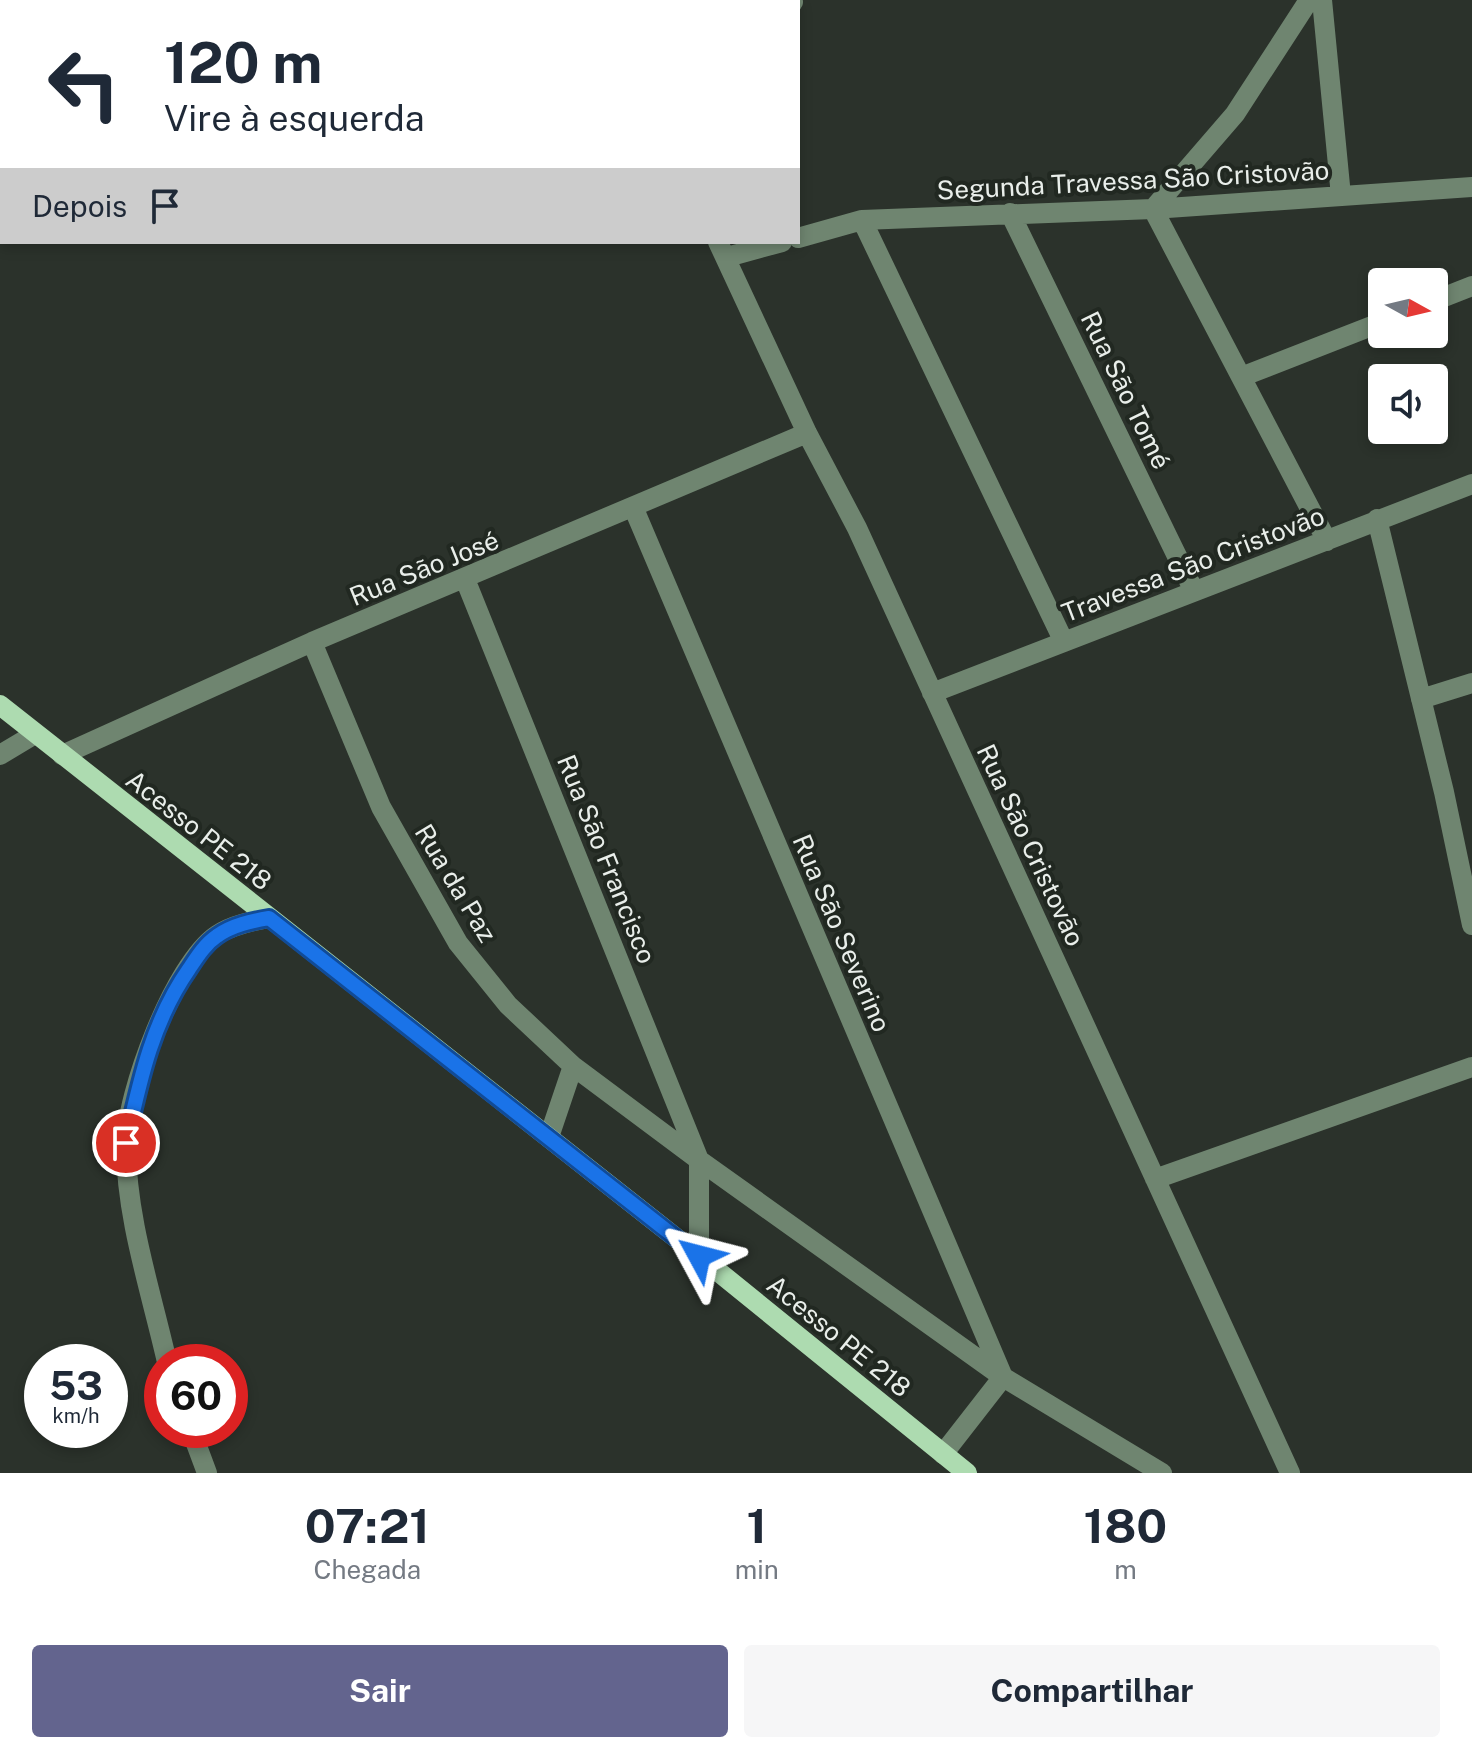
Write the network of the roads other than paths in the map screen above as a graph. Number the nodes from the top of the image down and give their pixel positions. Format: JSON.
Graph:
{"nodes":[{"id":1,"x":1309,"y":0,"type":"edge"},
{"id":2,"x":1322,"y":0,"type":"edge"},
{"id":3,"x":1472,"y":187,"type":"edge"},
{"id":4,"x":1341,"y":196,"type":"junction"},
{"id":5,"x":1153,"y":209,"type":"junction"},
{"id":6,"x":1010,"y":213,"type":"junction"},
{"id":7,"x":862,"y":220,"type":"junction"},
{"id":8,"x":800,"y":237,"type":"edge"},
{"id":9,"x":765,"y":244,"type":"edge"},
{"id":10,"x":723,"y":249,"type":"edge"},
{"id":11,"x":1472,"y":286,"type":"edge"},
{"id":12,"x":1448,"y":295,"type":"edge"},
{"id":13,"x":1368,"y":327,"type":"edge"},
{"id":14,"x":1241,"y":377,"type":"junction"},
{"id":15,"x":807,"y":433,"type":"junction"},
{"id":16,"x":1472,"y":484,"type":"edge"},
{"id":17,"x":634,"y":509,"type":"junction"},
{"id":18,"x":1377,"y":519,"type":"junction"},
{"id":19,"x":1327,"y":541,"type":"junction"},
{"id":20,"x":465,"y":579,"type":"junction"},
{"id":21,"x":1194,"y":591,"type":"junction"},
{"id":22,"x":312,"y":642,"type":"junction"},
{"id":23,"x":1064,"y":642,"type":"junction"},
{"id":24,"x":1472,"y":683,"type":"edge"},
{"id":25,"x":932,"y":693,"type":"junction"},
{"id":26,"x":1421,"y":699,"type":"junction"},
{"id":27,"x":0,"y":705,"type":"edge"},
{"id":28,"x":35,"y":734,"type":"junction"},
{"id":29,"x":0,"y":755,"type":"edge"},
{"id":30,"x":62,"y":755,"type":"junction"},
{"id":31,"x":269,"y":918,"type":"junction"},
{"id":32,"x":1472,"y":925,"type":"edge"},
{"id":33,"x":573,"y":1066,"type":"junction"},
{"id":34,"x":1472,"y":1067,"type":"edge"},
{"id":35,"x":549,"y":1137,"type":"junction"},
{"id":36,"x":699,"y":1160,"type":"junction"},
{"id":37,"x":1155,"y":1179,"type":"junction"},
{"id":38,"x":699,"y":1256,"type":"junction"},
{"id":39,"x":163,"y":1344,"type":"edge"},
{"id":40,"x":1003,"y":1377,"type":"junction"},
{"id":41,"x":198,"y":1448,"type":"edge"},
{"id":42,"x":943,"y":1454,"type":"junction"},
{"id":43,"x":207,"y":1473,"type":"edge"},
{"id":44,"x":967,"y":1473,"type":"edge"},
{"id":45,"x":1162,"y":1473,"type":"edge"},
{"id":46,"x":1290,"y":1473,"type":"edge"}],
"edges":[{"from":1,"to":5,"type":"street"},
{"from":2,"to":4,"type":"street"},
{"from":3,"to":4,"type":"street","name":"Segunda Travessa São Cristovão"},
{"from":4,"to":5,"type":"street","name":"Segunda Travessa São Cristovão"},
{"from":5,"to":6,"type":"street","name":"Segunda Travessa São Cristovão"},
{"from":5,"to":14,"type":"street"},
{"from":6,"to":7,"type":"street","name":"Segunda Travessa São Cristovão"},
{"from":6,"to":21,"type":"street","name":"Rua São Tomé"},
{"from":7,"to":8,"type":"street","name":"Segunda Travessa São Cristovão"},
{"from":7,"to":23,"type":"street"},
{"from":9,"to":10,"type":"street"},
{"from":10,"to":15,"type":"street","name":"Rua São Cristovão"},
{"from":11,"to":12,"type":"street"},
{"from":13,"to":14,"type":"street"},
{"from":14,"to":19,"type":"street"},
{"from":15,"to":17,"type":"street","name":"Rua São José"},
{"from":15,"to":25,"type":"street","name":"Rua São Cristovão"},
{"from":16,"to":18,"type":"street","name":"Travessa São Cristovão"},
{"from":17,"to":20,"type":"street","name":"Rua São José"},
{"from":17,"to":40,"type":"street","name":"Rua São Severino"},
{"from":18,"to":19,"type":"street","name":"Travessa São Cristovão"},
{"from":18,"to":26,"type":"street"},
{"from":19,"to":21,"type":"street","name":"Travessa São Cristovão"},
{"from":20,"to":22,"type":"street","name":"Rua São José"},
{"from":20,"to":36,"type":"street","name":"Rua São Francisco"},
{"from":21,"to":23,"type":"street","name":"Travessa São Cristovão"},
{"from":22,"to":30,"type":"street","name":"Rua São José"},
{"from":22,"to":33,"type":"street","name":"Rua da Paz"},
{"from":23,"to":25,"type":"street","name":"Travessa São Cristovão"},
{"from":24,"to":26,"type":"street"},
{"from":25,"to":37,"type":"street","name":"Rua São Cristovão"},
{"from":26,"to":32,"type":"street"},
{"from":27,"to":28,"type":"main road","name":"Acesso PE 218"},
{"from":28,"to":29,"type":"street"},
{"from":28,"to":30,"type":"main road","name":"Acesso PE 218"},
{"from":30,"to":31,"type":"main road","name":"Acesso PE 218"},
{"from":31,"to":35,"type":"main road","name":"Acesso PE 218"},
{"from":31,"to":39,"type":"street"},
{"from":33,"to":35,"type":"street"},
{"from":33,"to":36,"type":"street","name":"Rua da Paz"},
{"from":34,"to":37,"type":"street"},
{"from":35,"to":38,"type":"main road","name":"Acesso PE 218"},
{"from":36,"to":38,"type":"street"},
{"from":36,"to":40,"type":"street","name":"Rua da Paz"},
{"from":37,"to":46,"type":"street","name":"Rua São Cristovão"},
{"from":38,"to":42,"type":"main road","name":"Acesso PE 218"},
{"from":40,"to":42,"type":"street"},
{"from":40,"to":45,"type":"street","name":"Rua da Paz"},
{"from":41,"to":43,"type":"street"},
{"from":42,"to":44,"type":"main road","name":"Acesso PE 218"}]}
